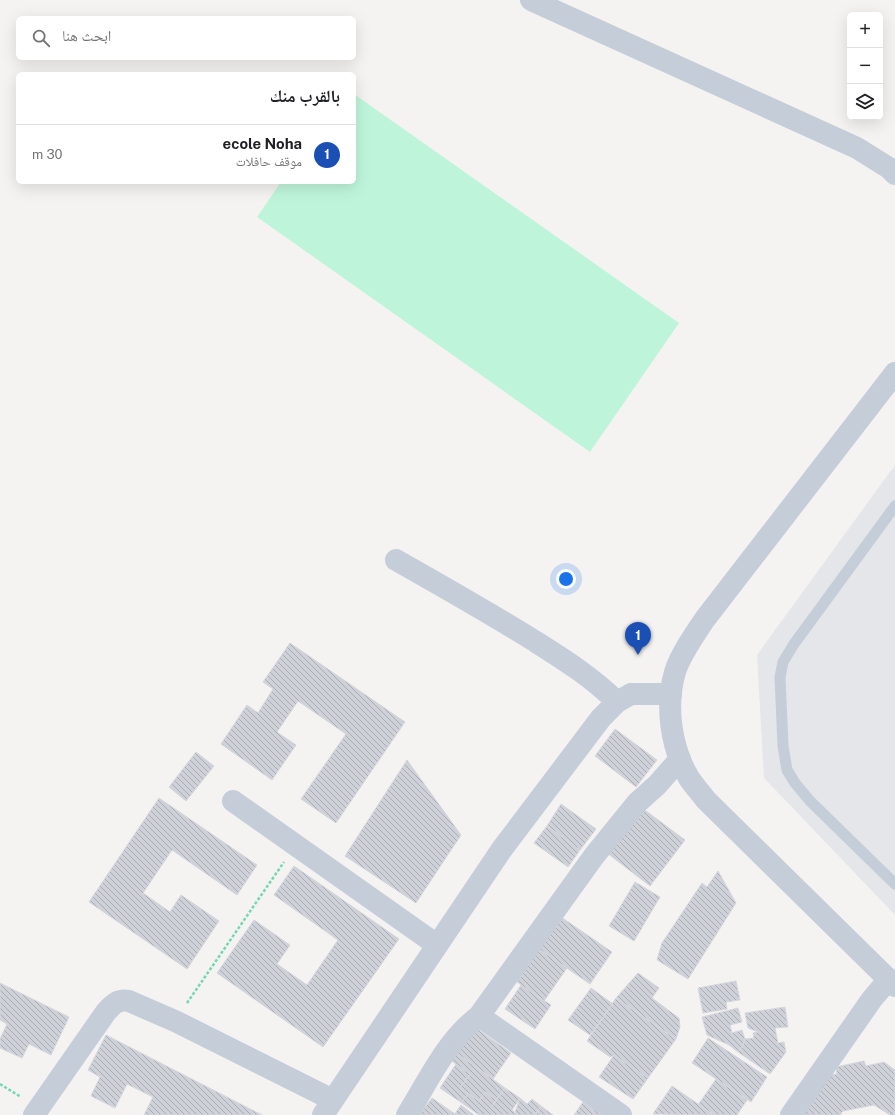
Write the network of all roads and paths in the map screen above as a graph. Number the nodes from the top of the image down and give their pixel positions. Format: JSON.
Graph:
{"nodes":[{"id":1,"x":531,"y":0,"type":"edge"},
{"id":2,"x":895,"y":174,"type":"edge"},
{"id":3,"x":895,"y":373,"type":"edge"},
{"id":4,"x":895,"y":506,"type":"edge"},
{"id":5,"x":396,"y":560,"type":"dead end"},
{"id":6,"x":671,"y":694,"type":"junction"},
{"id":7,"x":617,"y":702,"type":"junction"},
{"id":8,"x":680,"y":759,"type":"junction"},
{"id":9,"x":233,"y":801,"type":"dead end"},
{"id":10,"x":296,"y":844,"type":"junction"},
{"id":11,"x":895,"y":884,"type":"edge"},
{"id":12,"x":438,"y":945,"type":"junction"},
{"id":13,"x":892,"y":982,"type":"edge"},
{"id":14,"x":479,"y":1016,"type":"junction"},
{"id":15,"x":174,"y":1021,"type":"junction"},
{"id":16,"x":328,"y":1108,"type":"edge"},
{"id":17,"x":40,"y":1113,"type":"edge"},
{"id":18,"x":407,"y":1115,"type":"edge"},
{"id":19,"x":621,"y":1115,"type":"edge"},
{"id":20,"x":790,"y":1115,"type":"edge"}],
"edges":[{"from":1,"to":2,"type":"street"},
{"from":3,"to":6,"type":"street"},
{"from":4,"to":11,"type":"lane"},
{"from":5,"to":7,"type":"street"},
{"from":6,"to":7,"type":"street"},
{"from":6,"to":8,"type":"street"},
{"from":7,"to":12,"type":"street"},
{"from":8,"to":13,"type":"street"},
{"from":8,"to":14,"type":"street"},
{"from":9,"to":10,"type":"street"},
{"from":10,"to":12,"type":"street"},
{"from":10,"to":15,"type":"path"},
{"from":12,"to":16,"type":"street"},
{"from":13,"to":20,"type":"street"},
{"from":14,"to":18,"type":"street"},
{"from":14,"to":19,"type":"street"},
{"from":15,"to":16,"type":"street"},
{"from":15,"to":17,"type":"street"}]}
